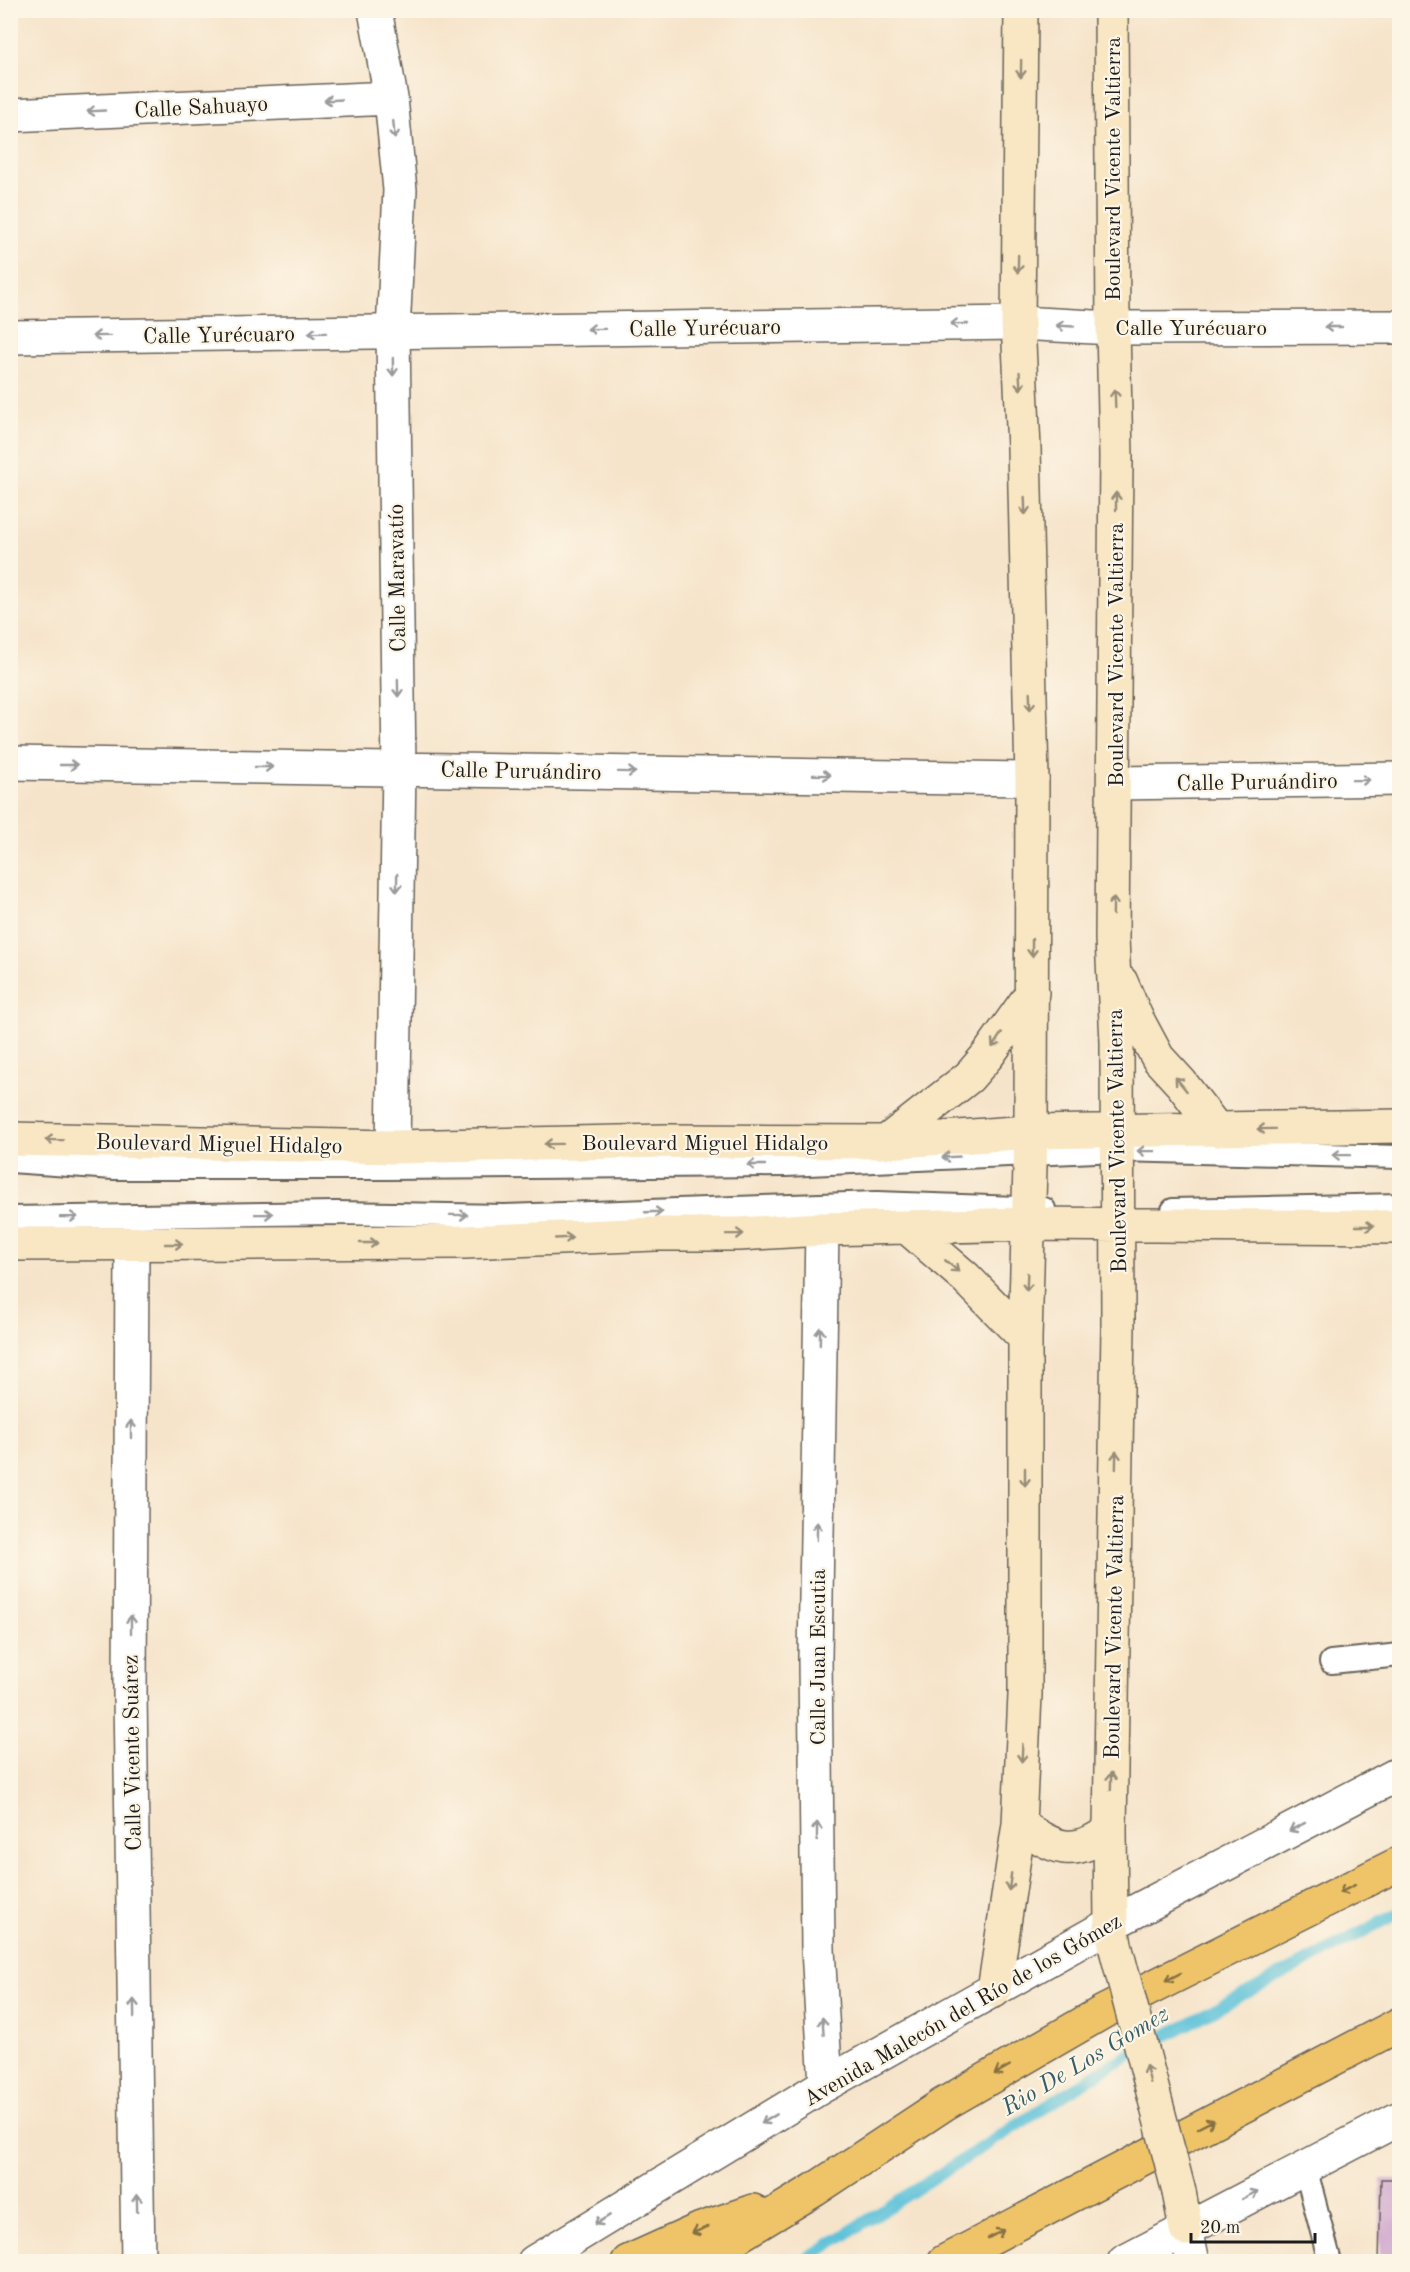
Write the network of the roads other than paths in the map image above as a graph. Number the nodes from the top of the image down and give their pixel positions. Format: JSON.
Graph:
{"nodes":[{"id":1,"x":375,"y":10,"type":"edge"},
{"id":2,"x":1021,"y":10,"type":"edge"},
{"id":3,"x":1111,"y":10,"type":"edge"},
{"id":4,"x":391,"y":98,"type":"junction"},
{"id":5,"x":10,"y":115,"type":"edge"},
{"id":6,"x":1018,"y":323,"type":"junction"},
{"id":7,"x":1400,"y":327,"type":"edge"},
{"id":8,"x":1113,"y":328,"type":"junction"},
{"id":9,"x":393,"y":332,"type":"junction"},
{"id":10,"x":10,"y":337,"type":"edge"},
{"id":11,"x":10,"y":763,"type":"edge"},
{"id":12,"x":399,"y":768,"type":"junction"},
{"id":13,"x":1032,"y":778,"type":"junction"},
{"id":14,"x":1400,"y":779,"type":"edge"},
{"id":15,"x":1114,"y":783,"type":"junction"},
{"id":16,"x":1112,"y":939,"type":"junction"},
{"id":17,"x":1032,"y":993,"type":"junction"},
{"id":18,"x":1400,"y":1126,"type":"edge"},
{"id":19,"x":1217,"y":1130,"type":"junction"},
{"id":20,"x":10,"y":1139,"type":"edge"},
{"id":21,"x":1117,"y":1141,"type":"junction"},
{"id":22,"x":886,"y":1142,"type":"junction"},
{"id":23,"x":1031,"y":1143,"type":"junction"},
{"id":24,"x":393,"y":1148,"type":"junction"},
{"id":25,"x":1400,"y":1157,"type":"edge"},
{"id":26,"x":10,"y":1161,"type":"edge"},
{"id":27,"x":1400,"y":1205,"type":"edge"},
{"id":28,"x":1030,"y":1216,"type":"junction"},
{"id":29,"x":10,"y":1218,"type":"edge"},
{"id":30,"x":1117,"y":1218,"type":"junction"},
{"id":31,"x":1400,"y":1227,"type":"edge"},
{"id":32,"x":908,"y":1228,"type":"junction"},
{"id":33,"x":822,"y":1229,"type":"junction"},
{"id":34,"x":10,"y":1244,"type":"edge"},
{"id":35,"x":132,"y":1244,"type":"junction"},
{"id":36,"x":1025,"y":1338,"type":"junction"},
{"id":37,"x":1400,"y":1655,"type":"edge"},
{"id":38,"x":1331,"y":1662,"type":"dead end"},
{"id":39,"x":1400,"y":1773,"type":"edge"},
{"id":40,"x":1019,"y":1824,"type":"junction"},
{"id":41,"x":1110,"y":1830,"type":"junction"},
{"id":42,"x":1400,"y":1863,"type":"edge"},
{"id":43,"x":1114,"y":1936,"type":"junction"},
{"id":44,"x":994,"y":1991,"type":"junction"},
{"id":45,"x":1400,"y":2024,"type":"edge"},
{"id":46,"x":826,"y":2084,"type":"junction"},
{"id":47,"x":1400,"y":2118,"type":"edge"},
{"id":48,"x":1305,"y":2167,"type":"junction"},
{"id":49,"x":814,"y":2190,"type":"junction"},
{"id":50,"x":1186,"y":2229,"type":"junction"},
{"id":51,"x":138,"y":2262,"type":"edge"},
{"id":52,"x":534,"y":2262,"type":"edge"},
{"id":53,"x":628,"y":2262,"type":"edge"},
{"id":54,"x":695,"y":2262,"type":"edge"},
{"id":55,"x":944,"y":2262,"type":"edge"},
{"id":56,"x":1124,"y":2262,"type":"edge"},
{"id":57,"x":1193,"y":2262,"type":"edge"},
{"id":58,"x":1330,"y":2262,"type":"edge"}],
"edges":[{"from":1,"to":4,"type":"street","name":"Calle Maravatío"},
{"from":2,"to":6,"type":"main road","one_way":true},
{"from":3,"to":8,"type":"main road","name":"Boulevard Vicente Valtierra"},
{"from":4,"to":5,"type":"street","name":"Calle Sahuayo","one_way":true},
{"from":4,"to":9,"type":"street","name":"Calle Maravatío","one_way":true},
{"from":8,"to":6,"type":"street","name":"Calle Yurécuaro","one_way":true},
{"from":6,"to":9,"type":"street","name":"Calle Yurécuaro","one_way":true},
{"from":6,"to":13,"type":"main road","one_way":true},
{"from":7,"to":8,"type":"street","name":"Calle Yurécuaro","one_way":true},
{"from":15,"to":8,"type":"main road","name":"Boulevard Vicente Valtierra","one_way":true},
{"from":9,"to":10,"type":"street","name":"Calle Yurécuaro","one_way":true},
{"from":9,"to":12,"type":"street","name":"Calle Maravatío","one_way":true},
{"from":11,"to":12,"type":"street","name":"Calle Puruándiro","one_way":true},
{"from":12,"to":13,"type":"street","name":"Calle Puruándiro","one_way":true},
{"from":12,"to":24,"type":"street","name":"Calle Maravatío","one_way":true},
{"from":13,"to":17,"type":"main road","one_way":true},
{"from":15,"to":14,"type":"street","name":"Calle Puruándiro","one_way":true},
{"from":16,"to":15,"type":"main road","name":"Boulevard Vicente Valtierra","one_way":true},
{"from":19,"to":16,"type":"main road","one_way":true},
{"from":16,"to":21,"type":"main road","name":"Boulevard Vicente Valtierra"},
{"from":17,"to":22,"type":"main road","one_way":true},
{"from":17,"to":23,"type":"main road"},
{"from":18,"to":19,"type":"main road","name":"Boulevard Miguel Hidalgo","one_way":true},
{"from":19,"to":21,"type":"main road","name":"Boulevard Miguel Hidalgo"},
{"from":24,"to":20,"type":"main road","name":"Boulevard Miguel Hidalgo","one_way":true},
{"from":21,"to":23,"type":"main road","name":"Boulevard Miguel Hidalgo"},
{"from":25,"to":21,"type":"lane","one_way":true},
{"from":21,"to":30,"type":"main road","name":"Boulevard Vicente Valtierra"},
{"from":22,"to":23,"type":"main road","name":"Boulevard Miguel Hidalgo"},
{"from":22,"to":24,"type":"main road","name":"Boulevard Miguel Hidalgo","one_way":true},
{"from":23,"to":26,"type":"lane","one_way":true},
{"from":23,"to":28,"type":"main road"},
{"from":27,"to":30,"type":"lane"},
{"from":29,"to":28,"type":"lane","one_way":true},
{"from":28,"to":30,"type":"main road"},
{"from":28,"to":32,"type":"main road"},
{"from":28,"to":36,"type":"main road","one_way":true},
{"from":30,"to":31,"type":"main road","one_way":true},
{"from":41,"to":30,"type":"main road","name":"Boulevard Vicente Valtierra","one_way":true},
{"from":32,"to":33,"type":"main road"},
{"from":32,"to":36,"type":"main road","one_way":true},
{"from":35,"to":33,"type":"main road","one_way":true},
{"from":46,"to":33,"type":"street","name":"Calle Juan Escutia","one_way":true},
{"from":34,"to":35,"type":"main road"},
{"from":51,"to":35,"type":"street","name":"Calle Vicente Suárez","one_way":true},
{"from":36,"to":40,"type":"main road","one_way":true},
{"from":37,"to":38,"type":"lane"},
{"from":39,"to":43,"type":"street","name":"Avenida Malecón del Río de los Gómez","one_way":true},
{"from":40,"to":41,"type":"main road"},
{"from":40,"to":44,"type":"main road","one_way":true},
{"from":41,"to":43,"type":"main road","name":"Boulevard Vicente Valtierra"},
{"from":42,"to":49,"type":"main road","one_way":true},
{"from":43,"to":44,"type":"street","name":"Avenida Malecón del Río de los Gómez"},
{"from":50,"to":43,"type":"main road","name":"Boulevard Vicente Valtierra","one_way":true,"bridge":true},
{"from":44,"to":46,"type":"street","name":"Avenida Malecón del Río de los Gómez"},
{"from":55,"to":45,"type":"main road","one_way":true},
{"from":46,"to":52,"type":"street","name":"Avenida Malecón del Río de los Gómez","one_way":true},
{"from":47,"to":48,"type":"street"},
{"from":50,"to":48,"type":"street","one_way":true},
{"from":48,"to":58,"type":"lane"},
{"from":49,"to":53,"type":"main road","one_way":true},
{"from":49,"to":54,"type":"main road"},
{"from":50,"to":56,"type":"street"},
{"from":50,"to":57,"type":"street","name":"Boulevard Vicente Valtierra"}]}
